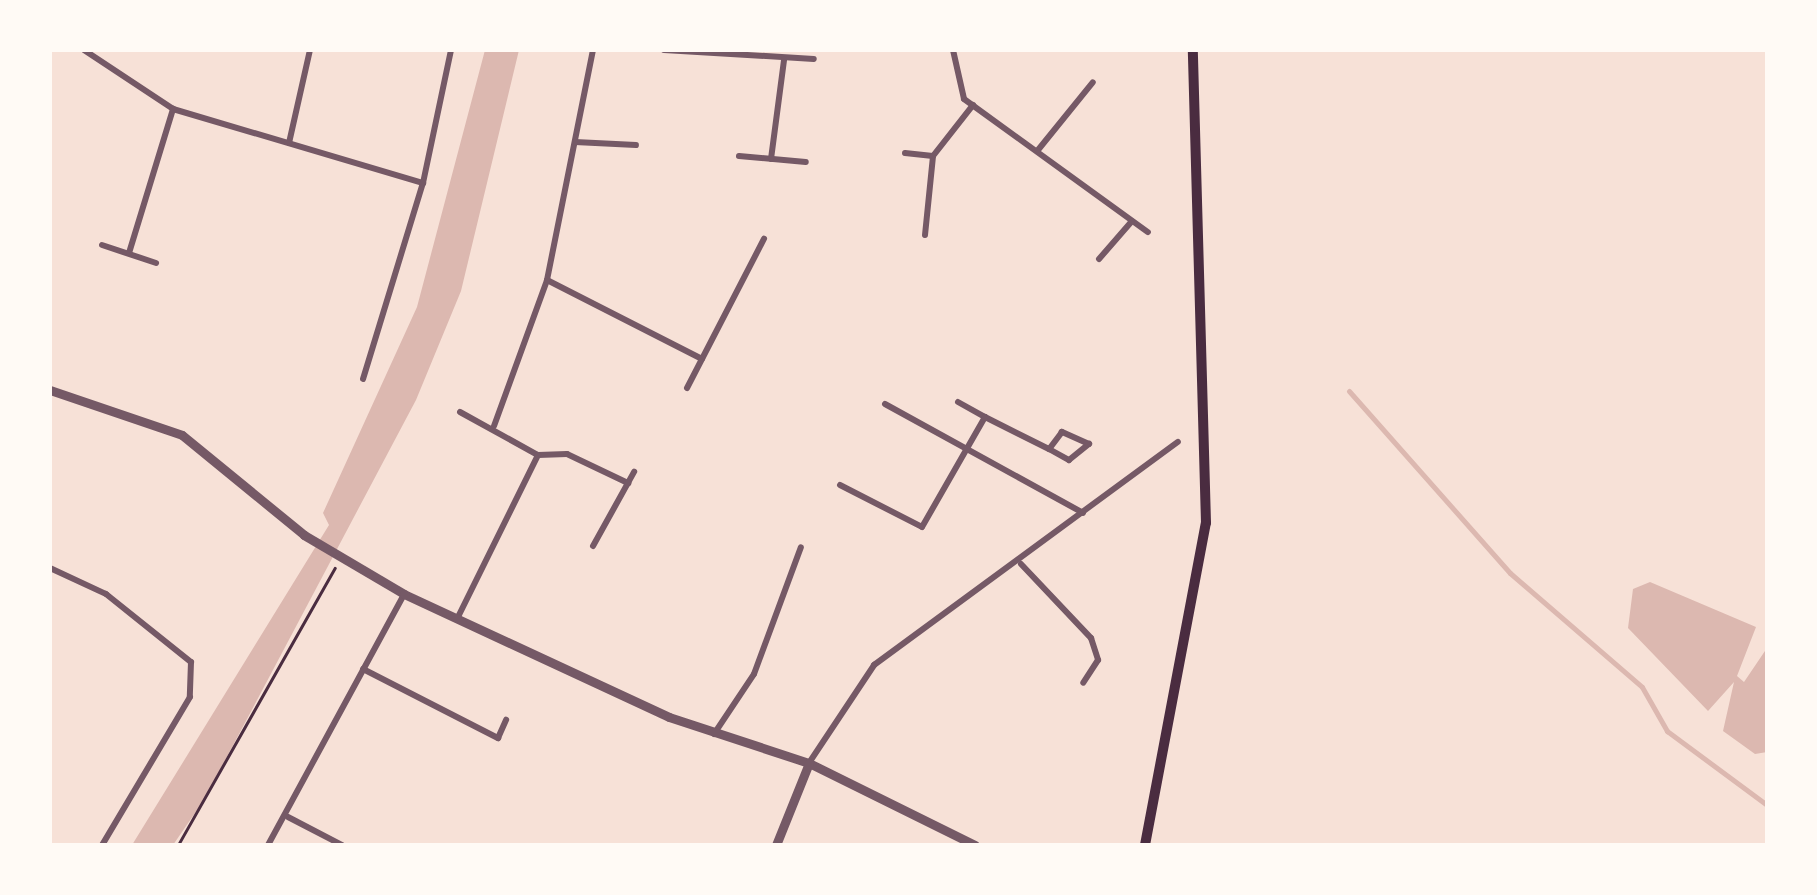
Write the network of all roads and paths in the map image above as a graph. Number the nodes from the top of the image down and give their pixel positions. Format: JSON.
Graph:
{"nodes":[{"id":1,"x":84,"y":50,"type":"edge"},
{"id":2,"x":310,"y":50,"type":"edge"},
{"id":3,"x":450,"y":50,"type":"edge"},
{"id":4,"x":594,"y":50,"type":"edge"},
{"id":5,"x":664,"y":50,"type":"edge"},
{"id":6,"x":953,"y":50,"type":"edge"},
{"id":7,"x":1192,"y":50,"type":"edge"},
{"id":8,"x":814,"y":59,"type":"dead end"},
{"id":9,"x":784,"y":60,"type":"junction"},
{"id":10,"x":1092,"y":82,"type":"dead end"},
{"id":11,"x":972,"y":105,"type":"junction"},
{"id":12,"x":173,"y":109,"type":"junction"},
{"id":13,"x":575,"y":142,"type":"junction"},
{"id":14,"x":288,"y":143,"type":"junction"},
{"id":15,"x":636,"y":145,"type":"dead end"},
{"id":16,"x":1038,"y":150,"type":"junction"},
{"id":17,"x":905,"y":153,"type":"dead end"},
{"id":18,"x":739,"y":156,"type":"dead end"},
{"id":19,"x":933,"y":156,"type":"junction"},
{"id":20,"x":772,"y":159,"type":"junction"},
{"id":21,"x":806,"y":162,"type":"dead end"},
{"id":22,"x":422,"y":183,"type":"junction"},
{"id":23,"x":1132,"y":221,"type":"junction"},
{"id":24,"x":1148,"y":232,"type":"dead end"},
{"id":25,"x":925,"y":234,"type":"dead end"},
{"id":26,"x":764,"y":239,"type":"dead end"},
{"id":27,"x":102,"y":245,"type":"dead end"},
{"id":28,"x":129,"y":253,"type":"junction"},
{"id":29,"x":1099,"y":259,"type":"dead end"},
{"id":30,"x":156,"y":263,"type":"dead end"},
{"id":31,"x":547,"y":280,"type":"junction"},
{"id":32,"x":702,"y":359,"type":"junction"},
{"id":33,"x":362,"y":379,"type":"dead end"},
{"id":34,"x":688,"y":388,"type":"dead end"},
{"id":35,"x":50,"y":390,"type":"edge"},
{"id":36,"x":958,"y":402,"type":"dead end"},
{"id":37,"x":886,"y":404,"type":"dead end"},
{"id":38,"x":460,"y":412,"type":"dead end"},
{"id":39,"x":985,"y":417,"type":"junction"},
{"id":40,"x":494,"y":426,"type":"junction"},
{"id":41,"x":1178,"y":442,"type":"dead end"},
{"id":42,"x":1049,"y":449,"type":"junction"},
{"id":43,"x":967,"y":452,"type":"junction"},
{"id":44,"x":538,"y":455,"type":"junction"},
{"id":45,"x":634,"y":472,"type":"dead end"},
{"id":46,"x":628,"y":484,"type":"junction"},
{"id":47,"x":840,"y":485,"type":"dead end"},
{"id":48,"x":1084,"y":514,"type":"junction"},
{"id":49,"x":593,"y":546,"type":"dead end"},
{"id":50,"x":802,"y":547,"type":"dead end"},
{"id":51,"x":338,"y":555,"type":"junction"},
{"id":52,"x":1021,"y":564,"type":"junction"},
{"id":53,"x":50,"y":568,"type":"edge"},
{"id":54,"x":404,"y":594,"type":"junction"},
{"id":55,"x":457,"y":619,"type":"junction"},
{"id":56,"x":363,"y":669,"type":"junction"},
{"id":57,"x":1083,"y":684,"type":"dead end"},
{"id":58,"x":506,"y":720,"type":"dead end"},
{"id":59,"x":713,"y":735,"type":"junction"},
{"id":60,"x":808,"y":763,"type":"junction"},
{"id":61,"x":288,"y":817,"type":"junction"},
{"id":62,"x":102,"y":845,"type":"edge"},
{"id":63,"x":178,"y":845,"type":"edge"},
{"id":64,"x":268,"y":845,"type":"edge"},
{"id":65,"x":342,"y":845,"type":"edge"},
{"id":66,"x":776,"y":845,"type":"edge"},
{"id":67,"x":976,"y":845,"type":"edge"},
{"id":68,"x":1144,"y":845,"type":"edge"}],
"edges":[{"from":1,"to":12,"type":"street"},
{"from":2,"to":14,"type":"street"},
{"from":3,"to":22,"type":"street"},
{"from":4,"to":13,"type":"street"},
{"from":5,"to":9,"type":"street"},
{"from":6,"to":11,"type":"street"},
{"from":7,"to":68,"type":"main road"},
{"from":8,"to":9,"type":"street"},
{"from":9,"to":20,"type":"street"},
{"from":10,"to":16,"type":"street"},
{"from":11,"to":16,"type":"street"},
{"from":11,"to":19,"type":"street"},
{"from":12,"to":14,"type":"street"},
{"from":12,"to":28,"type":"street"},
{"from":13,"to":15,"type":"street"},
{"from":13,"to":31,"type":"street"},
{"from":14,"to":22,"type":"street"},
{"from":16,"to":23,"type":"street"},
{"from":17,"to":19,"type":"street"},
{"from":18,"to":20,"type":"street"},
{"from":19,"to":25,"type":"street"},
{"from":20,"to":21,"type":"street"},
{"from":22,"to":33,"type":"street"},
{"from":23,"to":24,"type":"street"},
{"from":23,"to":29,"type":"street"},
{"from":26,"to":32,"type":"street"},
{"from":27,"to":28,"type":"street"},
{"from":28,"to":30,"type":"street"},
{"from":31,"to":32,"type":"street"},
{"from":31,"to":40,"type":"street"},
{"from":32,"to":34,"type":"street"},
{"from":35,"to":51,"type":"street"},
{"from":36,"to":39,"type":"street"},
{"from":37,"to":43,"type":"street"},
{"from":38,"to":40,"type":"street"},
{"from":39,"to":42,"type":"street"},
{"from":39,"to":43,"type":"street"},
{"from":40,"to":44,"type":"street"},
{"from":41,"to":48,"type":"street"},
{"from":42,"to":42,"type":"street"},
{"from":43,"to":47,"type":"street"},
{"from":43,"to":48,"type":"street"},
{"from":44,"to":46,"type":"street"},
{"from":44,"to":55,"type":"street"},
{"from":45,"to":46,"type":"street"},
{"from":46,"to":49,"type":"street"},
{"from":48,"to":52,"type":"street"},
{"from":50,"to":59,"type":"street"},
{"from":51,"to":54,"type":"street"},
{"from":51,"to":63,"type":"path"},
{"from":52,"to":57,"type":"street"},
{"from":52,"to":60,"type":"street"},
{"from":53,"to":62,"type":"street"},
{"from":54,"to":55,"type":"street"},
{"from":54,"to":56,"type":"street"},
{"from":55,"to":59,"type":"street"},
{"from":56,"to":58,"type":"street"},
{"from":56,"to":61,"type":"street"},
{"from":59,"to":60,"type":"street"},
{"from":60,"to":66,"type":"street"},
{"from":60,"to":67,"type":"street"},
{"from":61,"to":64,"type":"street"},
{"from":61,"to":65,"type":"street"}]}
